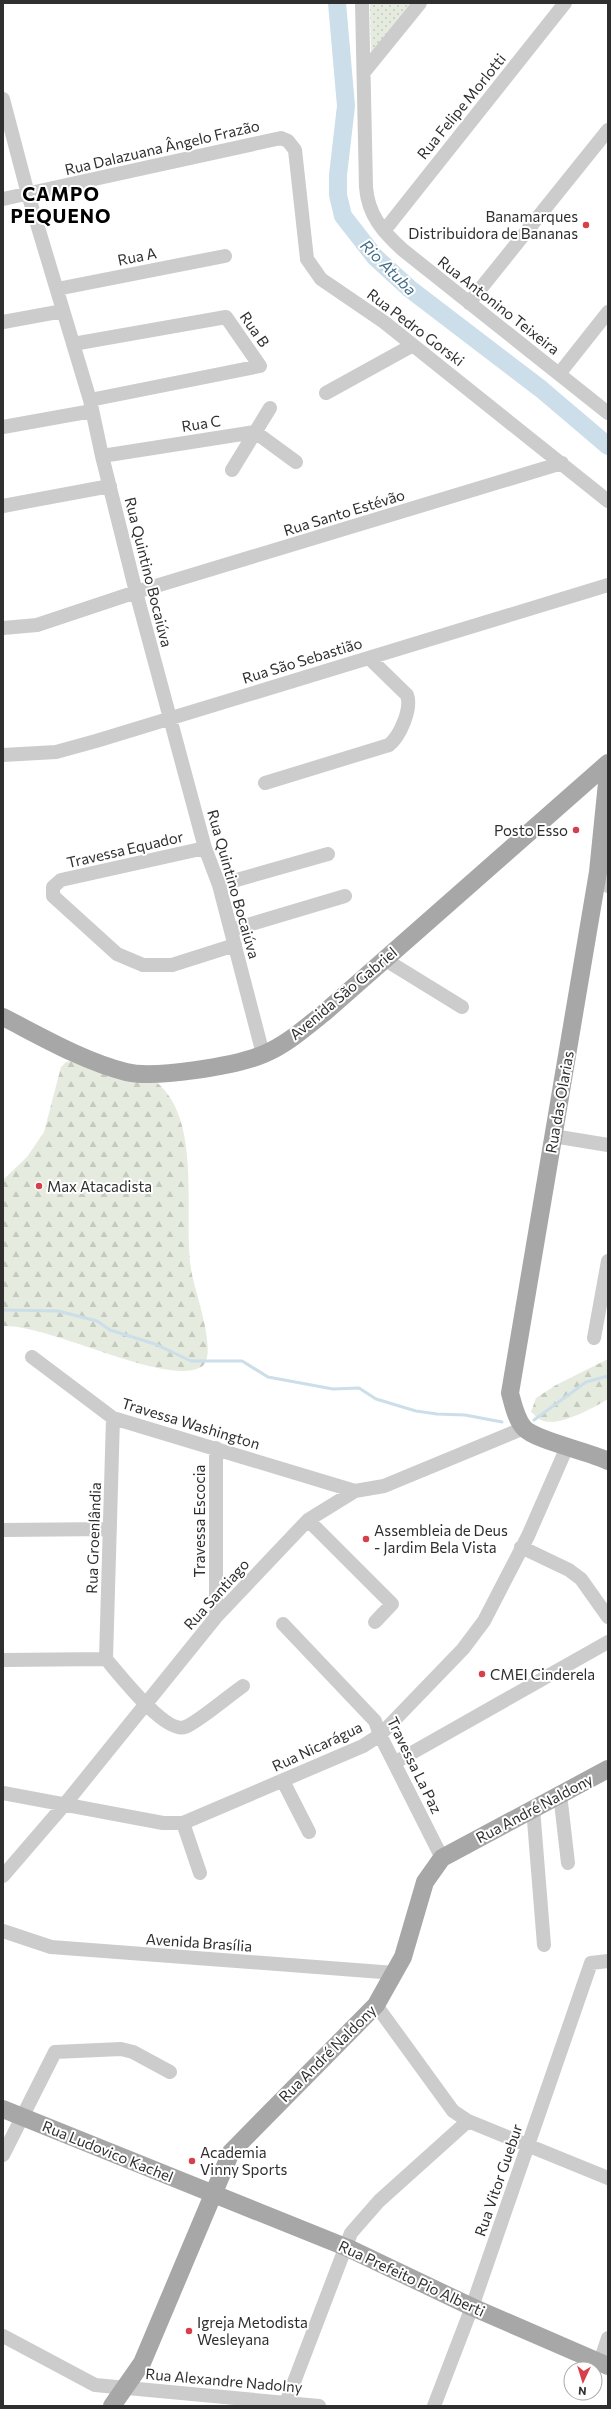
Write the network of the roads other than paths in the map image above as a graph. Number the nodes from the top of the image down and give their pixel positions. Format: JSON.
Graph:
{"nodes":[{"id":1,"x":362,"y":3,"type":"edge"},
{"id":2,"x":420,"y":3,"type":"edge"},
{"id":3,"x":565,"y":3,"type":"edge"},
{"id":4,"x":364,"y":72,"type":"junction"},
{"id":5,"x":3,"y":99,"type":"edge"},
{"id":6,"x":608,"y":130,"type":"edge"},
{"id":7,"x":281,"y":138,"type":"joint"},
{"id":8,"x":28,"y":194,"type":"junction"},
{"id":9,"x":3,"y":199,"type":"edge"},
{"id":10,"x":384,"y":231,"type":"junction"},
{"id":11,"x":225,"y":256,"type":"dead end"},
{"id":12,"x":56,"y":289,"type":"junction"},
{"id":13,"x":470,"y":303,"type":"junction"},
{"id":14,"x":63,"y":311,"type":"junction"},
{"id":15,"x":608,"y":312,"type":"edge"},
{"id":16,"x":3,"y":322,"type":"edge"},
{"id":17,"x":73,"y":344,"type":"junction"},
{"id":18,"x":412,"y":345,"type":"junction"},
{"id":19,"x":559,"y":374,"type":"junction"},
{"id":20,"x":326,"y":393,"type":"dead end"},
{"id":21,"x":91,"y":406,"type":"junction"},
{"id":22,"x":270,"y":408,"type":"dead end"},
{"id":23,"x":608,"y":413,"type":"edge"},
{"id":24,"x":3,"y":427,"type":"edge"},
{"id":25,"x":255,"y":432,"type":"junction"},
{"id":26,"x":102,"y":456,"type":"junction"},
{"id":27,"x":296,"y":462,"type":"dead end"},
{"id":28,"x":562,"y":463,"type":"junction"},
{"id":29,"x":232,"y":470,"type":"dead end"},
{"id":30,"x":110,"y":486,"type":"junction"},
{"id":31,"x":608,"y":501,"type":"edge"},
{"id":32,"x":3,"y":506,"type":"edge"},
{"id":33,"x":608,"y":585,"type":"edge"},
{"id":34,"x":136,"y":592,"type":"junction"},
{"id":35,"x":3,"y":628,"type":"edge"},
{"id":36,"x":369,"y":658,"type":"junction"},
{"id":37,"x":170,"y":718,"type":"junction"},
{"id":38,"x":3,"y":755,"type":"edge"},
{"id":39,"x":608,"y":763,"type":"edge"},
{"id":40,"x":608,"y":773,"type":"edge"},
{"id":41,"x":265,"y":783,"type":"dead end"},
{"id":42,"x":206,"y":848,"type":"junction"},
{"id":43,"x":328,"y":854,"type":"dead end"},
{"id":44,"x":603,"y":879,"type":"edge"},
{"id":45,"x":219,"y":885,"type":"junction"},
{"id":46,"x":345,"y":896,"type":"dead end"},
{"id":47,"x":231,"y":930,"type":"junction"},
{"id":48,"x":235,"y":945,"type":"junction"},
{"id":49,"x":384,"y":959,"type":"junction"},
{"id":50,"x":462,"y":1008,"type":"dead end"},
{"id":51,"x":3,"y":1018,"type":"edge"},
{"id":52,"x":263,"y":1054,"type":"junction"},
{"id":53,"x":553,"y":1136,"type":"junction"},
{"id":54,"x":608,"y":1145,"type":"edge"},
{"id":55,"x":608,"y":1261,"type":"edge"},
{"id":56,"x":603,"y":1314,"type":"edge"},
{"id":57,"x":594,"y":1338,"type":"dead end"},
{"id":58,"x":32,"y":1357,"type":"dead end"},
{"id":59,"x":113,"y":1418,"type":"junction"},
{"id":60,"x":524,"y":1428,"type":"junction"},
{"id":61,"x":567,"y":1447,"type":"junction"},
{"id":62,"x":216,"y":1448,"type":"junction"},
{"id":63,"x":608,"y":1461,"type":"edge"},
{"id":64,"x":356,"y":1491,"type":"junction"},
{"id":65,"x":308,"y":1520,"type":"junction"},
{"id":66,"x":110,"y":1529,"type":"junction"},
{"id":67,"x":3,"y":1530,"type":"edge"},
{"id":68,"x":521,"y":1547,"type":"junction"},
{"id":69,"x":216,"y":1617,"type":"junction"},
{"id":70,"x":608,"y":1617,"type":"edge"},
{"id":71,"x":376,"y":1622,"type":"dead end"},
{"id":72,"x":283,"y":1624,"type":"dead end"},
{"id":73,"x":608,"y":1642,"type":"edge"},
{"id":74,"x":3,"y":1660,"type":"edge"},
{"id":75,"x":106,"y":1660,"type":"junction"},
{"id":76,"x":243,"y":1686,"type":"dead end"},
{"id":77,"x":146,"y":1704,"type":"junction"},
{"id":78,"x":380,"y":1735,"type":"junction"},
{"id":79,"x":394,"y":1763,"type":"junction"},
{"id":80,"x":608,"y":1769,"type":"edge"},
{"id":81,"x":283,"y":1781,"type":"junction"},
{"id":82,"x":3,"y":1794,"type":"edge"},
{"id":83,"x":560,"y":1794,"type":"junction"},
{"id":84,"x":65,"y":1804,"type":"junction"},
{"id":85,"x":533,"y":1808,"type":"junction"},
{"id":86,"x":183,"y":1823,"type":"junction"},
{"id":87,"x":309,"y":1832,"type":"dead end"},
{"id":88,"x":442,"y":1858,"type":"junction"},
{"id":89,"x":568,"y":1863,"type":"dead end"},
{"id":90,"x":200,"y":1874,"type":"dead end"},
{"id":91,"x":3,"y":1876,"type":"edge"},
{"id":92,"x":3,"y":1931,"type":"edge"},
{"id":93,"x":544,"y":1945,"type":"dead end"},
{"id":94,"x":608,"y":1961,"type":"edge"},
{"id":95,"x":395,"y":1973,"type":"junction"},
{"id":96,"x":376,"y":2005,"type":"junction"},
{"id":97,"x":170,"y":2072,"type":"dead end"},
{"id":98,"x":3,"y":2109,"type":"edge"},
{"id":99,"x":24,"y":2117,"type":"junction"},
{"id":100,"x":468,"y":2121,"type":"junction"},
{"id":101,"x":528,"y":2144,"type":"junction"},
{"id":102,"x":3,"y":2155,"type":"edge"},
{"id":103,"x":608,"y":2178,"type":"edge"},
{"id":104,"x":214,"y":2194,"type":"junction"},
{"id":105,"x":348,"y":2248,"type":"junction"},
{"id":106,"x":472,"y":2307,"type":"junction"},
{"id":107,"x":3,"y":2336,"type":"edge"},
{"id":108,"x":608,"y":2338,"type":"edge"},
{"id":109,"x":604,"y":2364,"type":"edge"},
{"id":110,"x":125,"y":2388,"type":"junction"},
{"id":111,"x":286,"y":2403,"type":"junction"},
{"id":112,"x":112,"y":2406,"type":"edge"},
{"id":113,"x":319,"y":2406,"type":"edge"},
{"id":114,"x":434,"y":2406,"type":"edge"}],
"edges":[{"from":1,"to":4,"type":"street","name":"Rua Antonino Teixeira"},
{"from":2,"to":4,"type":"street"},
{"from":3,"to":10,"type":"street","name":"Rua Felipe Morlotti"},
{"from":4,"to":10,"type":"street","name":"Rua Antonino Teixeira"},
{"from":5,"to":8,"type":"street","name":"Rua Quintino Bocaiúva"},
{"from":6,"to":13,"type":"street"},
{"from":7,"to":8,"type":"street","name":"Rua Dalazuana Ângelo Frazão"},
{"from":7,"to":18,"type":"street","name":"Rua Pedro Gorski"},
{"from":8,"to":9,"type":"street","name":"Rua Dalazuana Ângelo Frazão"},
{"from":8,"to":12,"type":"street","name":"Rua Quintino Bocaiúva"},
{"from":10,"to":13,"type":"street","name":"Rua Antonino Teixeira"},
{"from":11,"to":12,"type":"street","name":"Rua A"},
{"from":12,"to":14,"type":"street","name":"Rua Quintino Bocaiúva"},
{"from":13,"to":19,"type":"street","name":"Rua Antonino Teixeira"},
{"from":14,"to":16,"type":"street"},
{"from":14,"to":17,"type":"street","name":"Rua Quintino Bocaiúva"},
{"from":15,"to":19,"type":"street"},
{"from":17,"to":21,"type":"street","name":"Rua Quintino Bocaiúva"},
{"from":17,"to":21,"type":"street","name":"Rua B"},
{"from":18,"to":20,"type":"street"},
{"from":18,"to":28,"type":"street","name":"Rua Pedro Gorski"},
{"from":19,"to":23,"type":"street","name":"Rua Antonino Teixeira"},
{"from":21,"to":24,"type":"street"},
{"from":21,"to":26,"type":"street","name":"Rua Quintino Bocaiúva"},
{"from":22,"to":25,"type":"street"},
{"from":25,"to":26,"type":"street","name":"Rua C"},
{"from":25,"to":27,"type":"street"},
{"from":25,"to":29,"type":"street"},
{"from":26,"to":30,"type":"street","name":"Rua Quintino Bocaiúva"},
{"from":28,"to":31,"type":"street","name":"Rua Pedro Gorski"},
{"from":28,"to":34,"type":"street","name":"Rua Santo Estévão"},
{"from":30,"to":32,"type":"street"},
{"from":30,"to":34,"type":"street","name":"Rua Quintino Bocaiúva"},
{"from":33,"to":36,"type":"street","name":"Rua São Sebastião"},
{"from":34,"to":35,"type":"street","name":"Rua Santo Estévão"},
{"from":34,"to":37,"type":"street","name":"Rua Quintino Bocaiúva"},
{"from":36,"to":37,"type":"street","name":"Rua São Sebastião"},
{"from":36,"to":41,"type":"street"},
{"from":37,"to":38,"type":"street","name":"Rua São Sebastião"},
{"from":37,"to":42,"type":"street","name":"Rua Quintino Bocaiúva"},
{"from":39,"to":49,"type":"main road","name":"Avenida São Gabriel"},
{"from":40,"to":44,"type":"main road","name":"Rua das Olarias"},
{"from":42,"to":45,"type":"street","name":"Rua Quintino Bocaiúva"},
{"from":42,"to":48,"type":"street","name":"Travessa Equador"},
{"from":43,"to":45,"type":"street"},
{"from":44,"to":53,"type":"main road","name":"Rua das Olarias"},
{"from":45,"to":47,"type":"street","name":"Rua Quintino Bocaiúva"},
{"from":46,"to":47,"type":"street"},
{"from":47,"to":48,"type":"street","name":"Rua Quintino Bocaiúva"},
{"from":48,"to":52,"type":"street","name":"Rua Quintino Bocaiúva"},
{"from":49,"to":50,"type":"street"},
{"from":49,"to":52,"type":"main road","name":"Avenida São Gabriel"},
{"from":51,"to":52,"type":"main road","name":"Avenida São Gabriel"},
{"from":53,"to":54,"type":"street"},
{"from":53,"to":60,"type":"main road","name":"Rua das Olarias"},
{"from":55,"to":56,"type":"street"},
{"from":56,"to":57,"type":"street"},
{"from":58,"to":59,"type":"street","name":"Travessa Washington"},
{"from":59,"to":62,"type":"street","name":"Travessa Washington"},
{"from":59,"to":66,"type":"street","name":"Rua Groenlândia"},
{"from":60,"to":61,"type":"main road"},
{"from":60,"to":64,"type":"street","name":"Rua Santiago"},
{"from":61,"to":63,"type":"main road"},
{"from":61,"to":68,"type":"street","name":"Rua Nicarágua"},
{"from":62,"to":64,"type":"street","name":"Travessa Washington"},
{"from":62,"to":69,"type":"street","name":"Travessa Escocia"},
{"from":64,"to":65,"type":"street","name":"Rua Santiago"},
{"from":65,"to":69,"type":"street","name":"Rua Santiago"},
{"from":65,"to":71,"type":"street"},
{"from":66,"to":67,"type":"street"},
{"from":66,"to":75,"type":"street","name":"Rua Groenlândia"},
{"from":68,"to":70,"type":"street"},
{"from":68,"to":78,"type":"street","name":"Rua Nicarágua"},
{"from":69,"to":77,"type":"street","name":"Rua Santiago"},
{"from":72,"to":78,"type":"street","name":"Travessa La Paz"},
{"from":73,"to":79,"type":"street"},
{"from":74,"to":75,"type":"street"},
{"from":75,"to":77,"type":"street"},
{"from":76,"to":77,"type":"street"},
{"from":77,"to":84,"type":"street","name":"Rua Santiago"},
{"from":78,"to":79,"type":"street","name":"Travessa La Paz"},
{"from":78,"to":81,"type":"street","name":"Rua Nicarágua"},
{"from":79,"to":88,"type":"street","name":"Travessa La Paz"},
{"from":80,"to":83,"type":"main road","name":"Rua André Naldony"},
{"from":81,"to":86,"type":"street","name":"Rua Nicarágua"},
{"from":81,"to":87,"type":"street"},
{"from":82,"to":84,"type":"street","name":"Rua Nicarágua"},
{"from":83,"to":85,"type":"main road","name":"Rua André Naldony"},
{"from":83,"to":89,"type":"street"},
{"from":84,"to":86,"type":"street","name":"Rua Nicarágua"},
{"from":84,"to":91,"type":"street","name":"Rua Santiago"},
{"from":85,"to":88,"type":"main road","name":"Rua André Naldony"},
{"from":85,"to":93,"type":"street"},
{"from":86,"to":90,"type":"street"},
{"from":88,"to":95,"type":"main road","name":"Rua André Naldony"},
{"from":92,"to":95,"type":"street","name":"Avenida Brasília"},
{"from":94,"to":101,"type":"street","name":"Rua Vitor Guebur"},
{"from":95,"to":96,"type":"main road","name":"Rua André Naldony"},
{"from":96,"to":100,"type":"street"},
{"from":96,"to":104,"type":"main road","name":"Rua André Naldony"},
{"from":97,"to":99,"type":"street"},
{"from":98,"to":99,"type":"main road","name":"Rua Ludovico Kachel"},
{"from":99,"to":102,"type":"street"},
{"from":99,"to":104,"type":"main road","name":"Rua Ludovico Kachel"},
{"from":100,"to":101,"type":"street"},
{"from":100,"to":105,"type":"street"},
{"from":101,"to":103,"type":"street"},
{"from":101,"to":106,"type":"street","name":"Rua Vitor Guebur"},
{"from":104,"to":105,"type":"main road","name":"Rua Prefeito Pio Alberti"},
{"from":104,"to":110,"type":"main road","name":"Rua André Naldony"},
{"from":105,"to":106,"type":"main road","name":"Rua Prefeito Pio Alberti"},
{"from":105,"to":111,"type":"street"},
{"from":106,"to":109,"type":"main road","name":"Rua Prefeito Pio Alberti"},
{"from":106,"to":114,"type":"street","name":"Rua Vitor Guebur"},
{"from":107,"to":110,"type":"street","name":"Rua Alexandre Nadolny"},
{"from":108,"to":109,"type":"street"},
{"from":110,"to":111,"type":"street","name":"Rua Alexandre Nadolny"},
{"from":110,"to":112,"type":"main road","name":"Rua André Naldony"},
{"from":111,"to":113,"type":"street","name":"Rua Alexandre Nadolny"}]}
